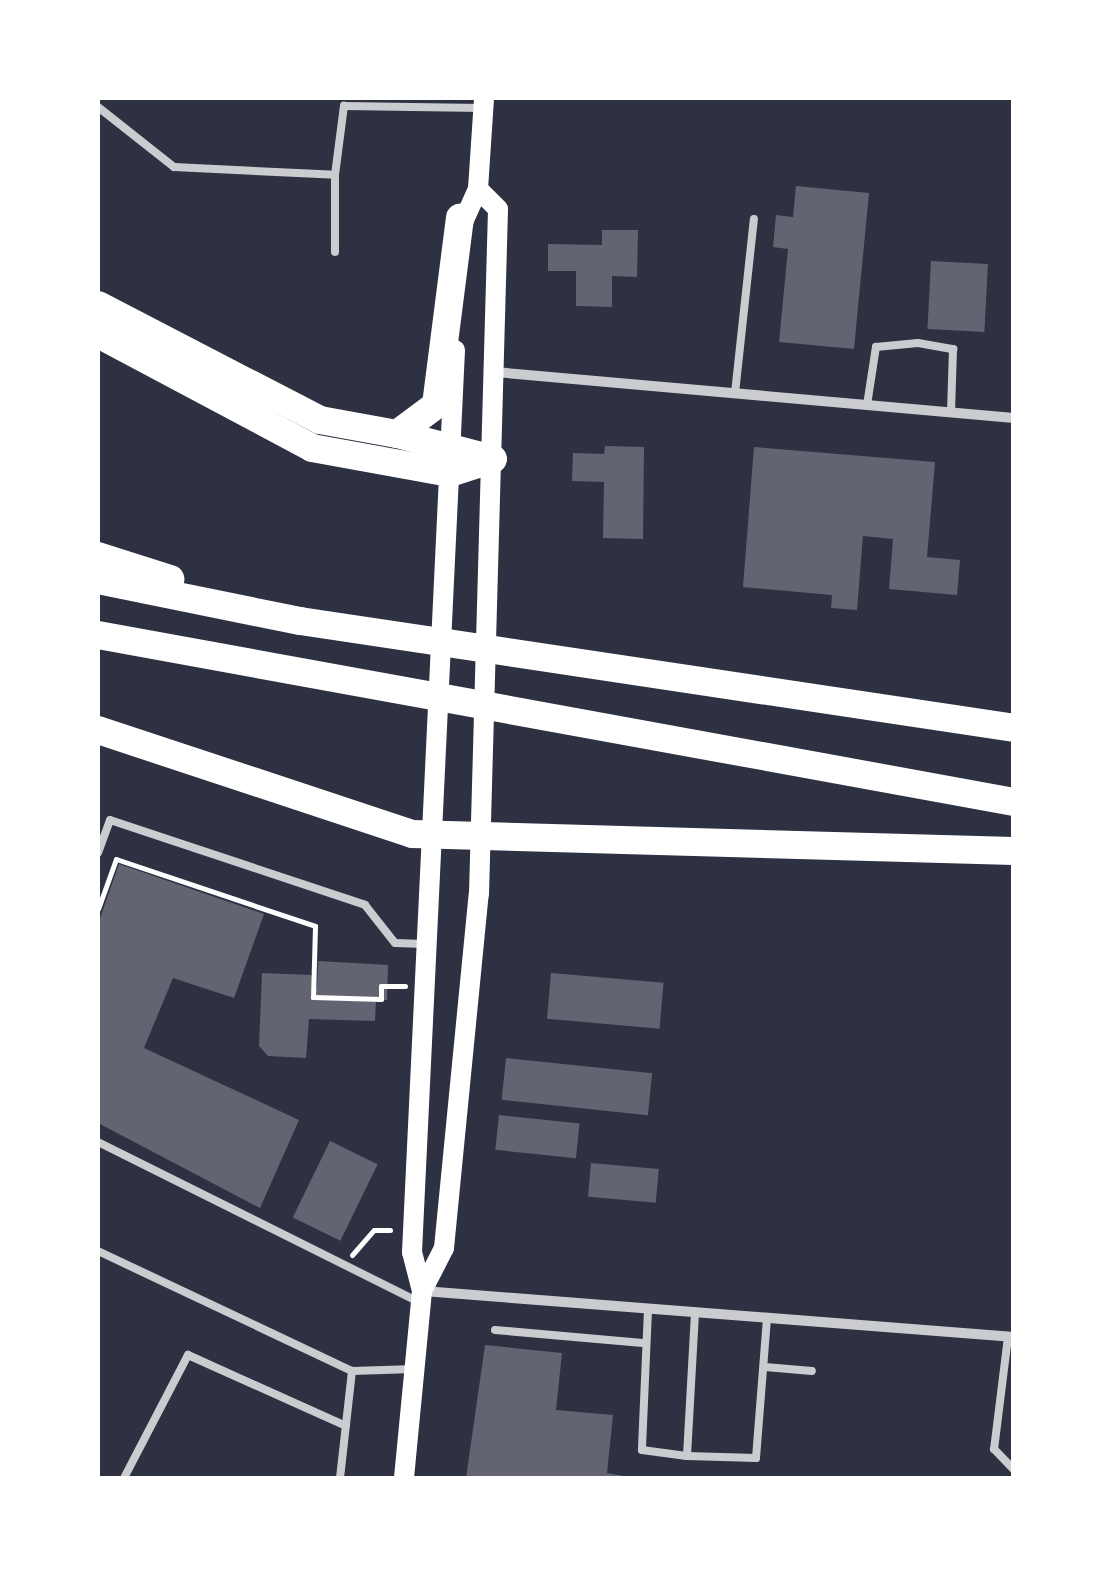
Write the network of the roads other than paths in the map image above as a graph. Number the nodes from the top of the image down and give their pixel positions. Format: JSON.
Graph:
{"nodes":[{"id":1,"x":484,"y":102,"type":"edge"},
{"id":2,"x":98,"y":107,"type":"edge"},
{"id":3,"x":335,"y":175,"type":"junction"},
{"id":4,"x":478,"y":188,"type":"junction"},
{"id":5,"x":460,"y":218,"type":"junction"},
{"id":6,"x":754,"y":219,"type":"dead end"},
{"id":7,"x":335,"y":252,"type":"dead end"},
{"id":8,"x":98,"y":305,"type":"edge"},
{"id":9,"x":98,"y":334,"type":"edge"},
{"id":10,"x":495,"y":372,"type":"junction"},
{"id":11,"x":735,"y":393,"type":"junction"},
{"id":12,"x":867,"y":404,"type":"junction"},
{"id":13,"x":951,"y":412,"type":"junction"},
{"id":14,"x":1014,"y":418,"type":"edge"},
{"id":15,"x":397,"y":434,"type":"junction"},
{"id":16,"x":451,"y":442,"type":"junction"},
{"id":17,"x":492,"y":459,"type":"junction"},
{"id":18,"x":450,"y":473,"type":"junction"},
{"id":19,"x":98,"y":556,"type":"edge"},
{"id":20,"x":98,"y":580,"type":"edge"},
{"id":21,"x":300,"y":620,"type":"junction"},
{"id":22,"x":98,"y":635,"type":"edge"},
{"id":23,"x":1014,"y":728,"type":"edge"},
{"id":24,"x":98,"y":730,"type":"edge"},
{"id":25,"x":1014,"y":802,"type":"edge"},
{"id":26,"x":98,"y":816,"type":"edge"},
{"id":27,"x":110,"y":820,"type":"junction"},
{"id":28,"x":437,"y":828,"type":"junction"},
{"id":29,"x":482,"y":831,"type":"junction"},
{"id":30,"x":1014,"y":850,"type":"edge"},
{"id":31,"x":98,"y":853,"type":"edge"},
{"id":32,"x":431,"y":944,"type":"junction"},
{"id":33,"x":98,"y":1142,"type":"edge"},
{"id":34,"x":98,"y":1251,"type":"edge"},
{"id":35,"x":421,"y":1297,"type":"junction"},
{"id":36,"x":648,"y":1310,"type":"junction"},
{"id":37,"x":695,"y":1314,"type":"junction"},
{"id":38,"x":767,"y":1319,"type":"junction"},
{"id":39,"x":495,"y":1330,"type":"dead end"},
{"id":40,"x":1010,"y":1337,"type":"edge"},
{"id":41,"x":645,"y":1343,"type":"junction"},
{"id":42,"x":765,"y":1367,"type":"junction"},
{"id":43,"x":414,"y":1369,"type":"junction"},
{"id":44,"x":812,"y":1371,"type":"dead end"},
{"id":45,"x":352,"y":1372,"type":"junction"},
{"id":46,"x":346,"y":1426,"type":"junction"},
{"id":47,"x":687,"y":1456,"type":"junction"},
{"id":48,"x":1014,"y":1470,"type":"edge"},
{"id":49,"x":124,"y":1478,"type":"edge"},
{"id":50,"x":340,"y":1478,"type":"edge"},
{"id":51,"x":404,"y":1478,"type":"edge"}],
"edges":[{"from":1,"to":3,"type":"lane"},
{"from":1,"to":4,"type":"main road"},
{"from":2,"to":3,"type":"lane"},
{"from":3,"to":7,"type":"lane"},
{"from":4,"to":5,"type":"main road"},
{"from":4,"to":10,"type":"main road"},
{"from":5,"to":15,"type":"highway"},
{"from":5,"to":16,"type":"main road"},
{"from":6,"to":11,"type":"lane"},
{"from":8,"to":15,"type":"highway"},
{"from":9,"to":18,"type":"highway"},
{"from":10,"to":11,"type":"street"},
{"from":10,"to":17,"type":"main road"},
{"from":11,"to":12,"type":"street"},
{"from":12,"to":13,"type":"street"},
{"from":12,"to":13,"type":"lane"},
{"from":13,"to":14,"type":"street"},
{"from":15,"to":16,"type":"highway"},
{"from":16,"to":17,"type":"highway"},
{"from":16,"to":18,"type":"main road"},
{"from":17,"to":18,"type":"highway"},
{"from":17,"to":29,"type":"main road"},
{"from":18,"to":28,"type":"main road"},
{"from":19,"to":21,"type":"highway"},
{"from":20,"to":21,"type":"highway"},
{"from":21,"to":23,"type":"highway"},
{"from":22,"to":25,"type":"highway"},
{"from":24,"to":28,"type":"highway"},
{"from":26,"to":27,"type":"lane"},
{"from":27,"to":31,"type":"lane"},
{"from":27,"to":32,"type":"lane"},
{"from":28,"to":29,"type":"highway"},
{"from":28,"to":32,"type":"main road"},
{"from":29,"to":30,"type":"highway"},
{"from":29,"to":35,"type":"main road"},
{"from":32,"to":35,"type":"main road"},
{"from":33,"to":35,"type":"lane"},
{"from":34,"to":45,"type":"lane"},
{"from":35,"to":36,"type":"street"},
{"from":35,"to":43,"type":"main road"},
{"from":36,"to":37,"type":"street"},
{"from":36,"to":41,"type":"lane"},
{"from":37,"to":38,"type":"street"},
{"from":37,"to":47,"type":"lane"},
{"from":38,"to":40,"type":"street"},
{"from":38,"to":42,"type":"lane"},
{"from":39,"to":41,"type":"lane"},
{"from":40,"to":48,"type":"lane"},
{"from":41,"to":47,"type":"lane"},
{"from":42,"to":44,"type":"lane"},
{"from":42,"to":47,"type":"lane"},
{"from":43,"to":45,"type":"lane"},
{"from":43,"to":51,"type":"main road"},
{"from":45,"to":46,"type":"lane"},
{"from":46,"to":49,"type":"lane"},
{"from":46,"to":50,"type":"lane"}]}
